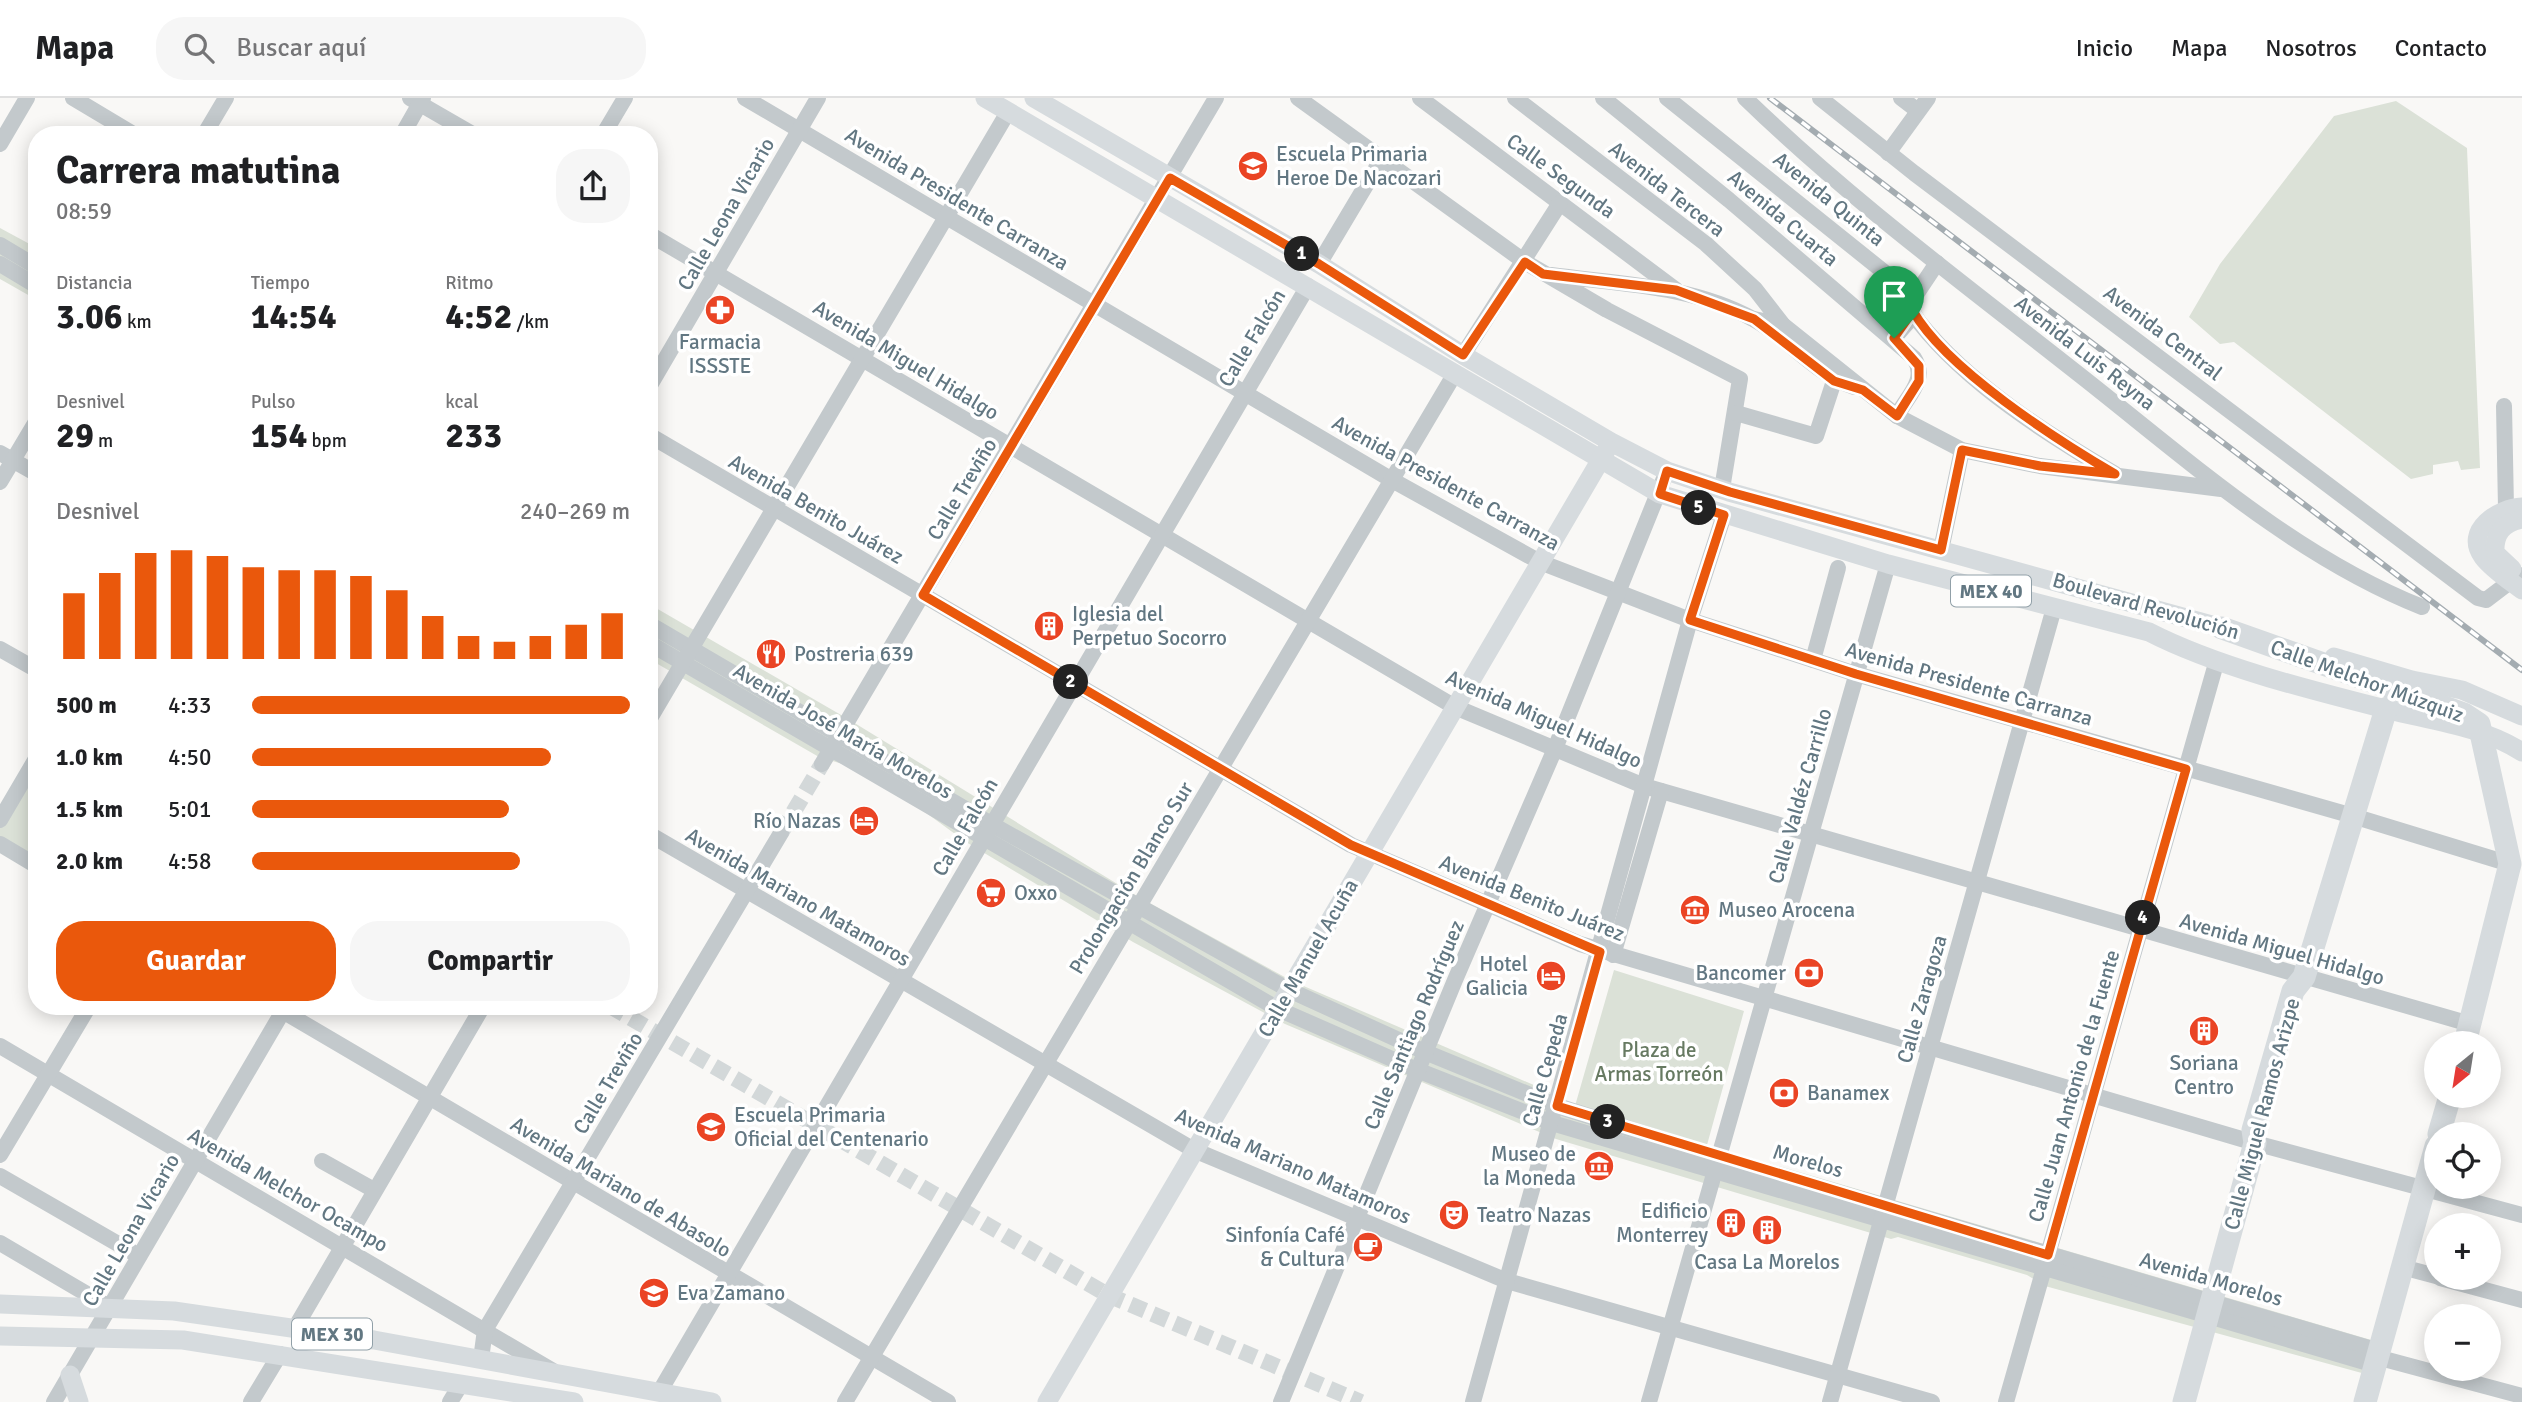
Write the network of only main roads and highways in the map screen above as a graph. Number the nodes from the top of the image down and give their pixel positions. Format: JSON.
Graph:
{"nodes":[{"id":1,"x":985,"y":98,"type":"edge"},
{"id":2,"x":1034,"y":98,"type":"edge"},
{"id":3,"x":1611,"y":442,"type":"junction"},
{"id":4,"x":1601,"y":460,"type":"junction"},
{"id":5,"x":2517,"y":512,"type":"edge"},
{"id":6,"x":2519,"y":580,"type":"edge"},
{"id":7,"x":2222,"y":628,"type":"junction"},
{"id":8,"x":2149,"y":632,"type":"junction"},
{"id":9,"x":2412,"y":680,"type":"junction"},
{"id":10,"x":2415,"y":707,"type":"dead end"},
{"id":11,"x":2386,"y":709,"type":"junction"},
{"id":12,"x":2522,"y":716,"type":"edge"},
{"id":13,"x":2522,"y":731,"type":"edge"},
{"id":14,"x":2483,"y":733,"type":"junction"},
{"id":15,"x":2522,"y":752,"type":"edge"},
{"id":16,"x":2468,"y":1031,"type":"edge"},
{"id":17,"x":2424,"y":1189,"type":"edge"},
{"id":18,"x":0,"y":1304,"type":"edge"},
{"id":19,"x":0,"y":1336,"type":"edge"},
{"id":20,"x":70,"y":1374,"type":"road end"},
{"id":21,"x":79,"y":1402,"type":"edge"},
{"id":22,"x":574,"y":1402,"type":"edge"},
{"id":23,"x":712,"y":1402,"type":"edge"},
{"id":24,"x":1047,"y":1402,"type":"edge"},
{"id":25,"x":2184,"y":1402,"type":"edge"},
{"id":26,"x":2365,"y":1402,"type":"edge"}],
"edges":[{"from":1,"to":4,"type":"main road","number":"MEX 40"},
{"from":2,"to":3,"type":"main road","name":"Boulevard Revolución","number":"MEX 40"},
{"from":3,"to":4,"type":"main road","name":"Calle Manuel Acuña"},
{"from":3,"to":7,"type":"main road","name":"Boulevard Revolución","number":"MEX 40"},
{"from":4,"to":8,"type":"main road","number":"MEX 40"},
{"from":4,"to":24,"type":"main road","name":"Calle Manuel Acuña"},
{"from":5,"to":6,"type":"main road"},
{"from":7,"to":9,"type":"main road","name":"Boulevard Revolución"},
{"from":7,"to":14,"type":"highway","name":"Calle Melchor Múzquiz","number":"MEX 40"},
{"from":8,"to":10,"type":"main road"},
{"from":8,"to":11,"type":"main road","number":"MEX 40"},
{"from":9,"to":12,"type":"main road","name":"Boulevard Revolución"},
{"from":9,"to":13,"type":"main road"},
{"from":11,"to":14,"type":"main road","number":"MEX 40"},
{"from":11,"to":25,"type":"highway","name":"Calle Miguel Ramos Arizpe"},
{"from":14,"to":15,"type":"main road"},
{"from":14,"to":16,"type":"highway","name":"Calle Melchor Múzquiz"},
{"from":17,"to":26,"type":"highway"},
{"from":18,"to":23,"type":"main road","number":"MEX 30"},
{"from":19,"to":22,"type":"main road","number":"MEX 30"},
{"from":20,"to":21,"type":"main road"}]}
